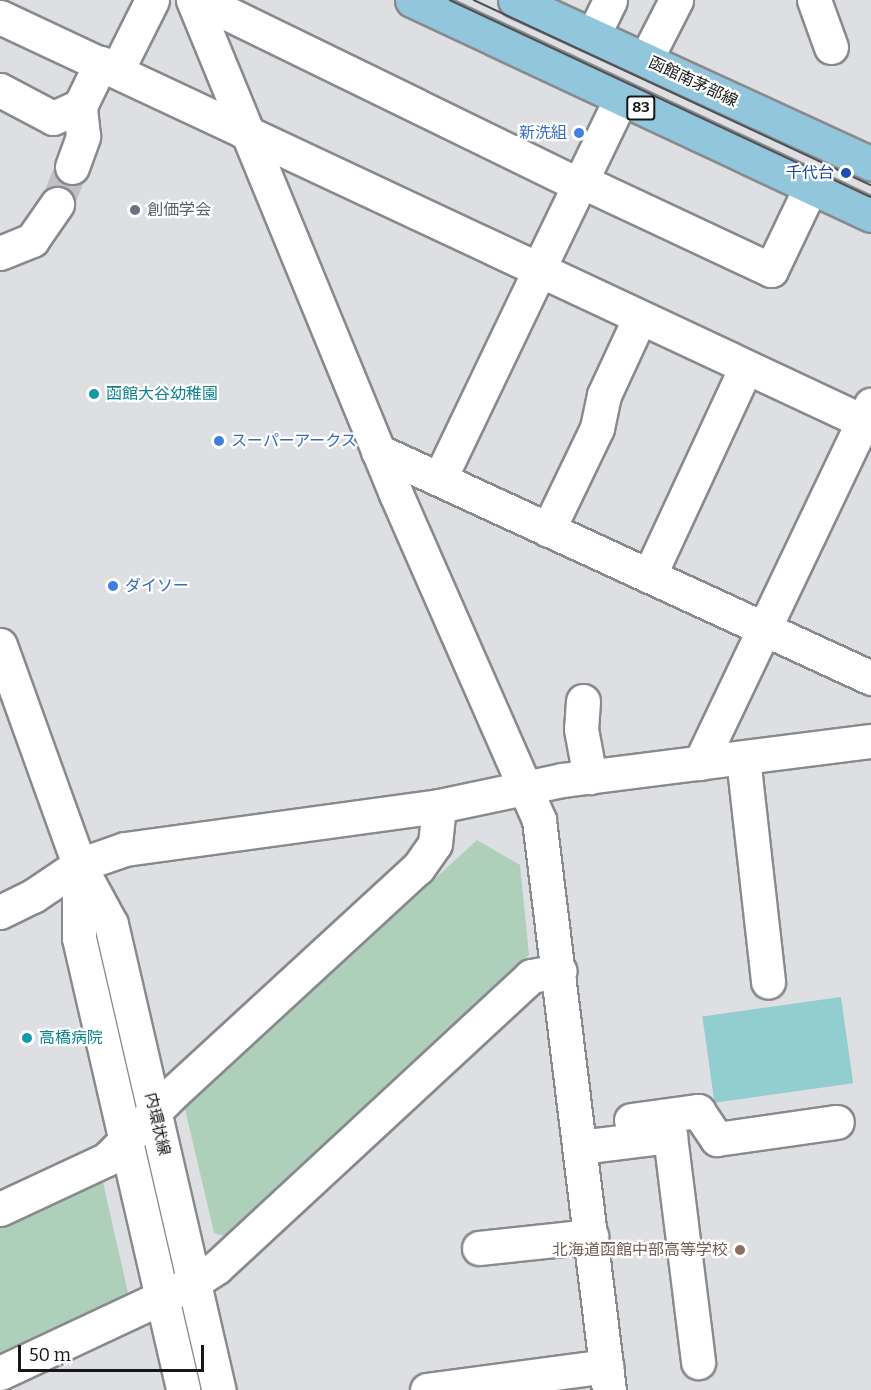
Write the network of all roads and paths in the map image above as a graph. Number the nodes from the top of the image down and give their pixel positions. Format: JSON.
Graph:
{"nodes":[{"id":1,"x":152,"y":0,"type":"edge"},
{"id":2,"x":193,"y":0,"type":"edge"},
{"id":3,"x":200,"y":0,"type":"edge"},
{"id":4,"x":412,"y":0,"type":"edge"},
{"id":5,"x":515,"y":0,"type":"edge"},
{"id":6,"x":676,"y":0,"type":"edge"},
{"id":7,"x":814,"y":0,"type":"edge"},
{"id":8,"x":0,"y":18,"type":"edge"},
{"id":9,"x":652,"y":47,"type":"dead end"},
{"id":10,"x":831,"y":47,"type":"dead end"},
{"id":11,"x":109,"y":66,"type":"junction"},
{"id":12,"x":0,"y":90,"type":"edge"},
{"id":13,"x":80,"y":106,"type":"junction"},
{"id":14,"x":614,"y":113,"type":"dead end"},
{"id":15,"x":243,"y":129,"type":"junction"},
{"id":16,"x":871,"y":164,"type":"edge"},
{"id":17,"x":72,"y":167,"type":"tunnel mouth"},
{"id":18,"x":580,"y":183,"type":"junction"},
{"id":19,"x":804,"y":201,"type":"dead end"},
{"id":20,"x":57,"y":204,"type":"tunnel mouth"},
{"id":21,"x":871,"y":215,"type":"edge"},
{"id":22,"x":0,"y":254,"type":"edge"},
{"id":23,"x":536,"y":276,"type":"junction"},
{"id":24,"x":634,"y":330,"type":"dead end"},
{"id":25,"x":740,"y":380,"type":"dead end"},
{"id":26,"x":868,"y":417,"type":"edge"},
{"id":27,"x":378,"y":451,"type":"junction"},
{"id":28,"x":440,"y":478,"type":"junction"},
{"id":29,"x":548,"y":530,"type":"junction"},
{"id":30,"x":649,"y":576,"type":"junction"},
{"id":31,"x":764,"y":631,"type":"junction"},
{"id":32,"x":0,"y":645,"type":"edge"},
{"id":33,"x":871,"y":678,"type":"edge"},
{"id":34,"x":582,"y":701,"type":"dead end"},
{"id":35,"x":871,"y":741,"type":"edge"},
{"id":36,"x":743,"y":758,"type":"junction"},
{"id":37,"x":700,"y":763,"type":"junction"},
{"id":38,"x":590,"y":777,"type":"junction"},
{"id":39,"x":524,"y":786,"type":"junction"},
{"id":40,"x":439,"y":806,"type":"junction"},
{"id":41,"x":79,"y":865,"type":"junction"},
{"id":42,"x":0,"y":912,"type":"edge"},
{"id":43,"x":560,"y":971,"type":"junction"},
{"id":44,"x":768,"y":982,"type":"dead end"},
{"id":45,"x":154,"y":1111,"type":"junction"},
{"id":46,"x":837,"y":1122,"type":"dead end"},
{"id":47,"x":579,"y":1137,"type":"junction"},
{"id":48,"x":126,"y":1138,"type":"junction"},
{"id":49,"x":0,"y":1209,"type":"edge"},
{"id":50,"x":591,"y":1236,"type":"junction"},
{"id":51,"x":479,"y":1248,"type":"dead end"},
{"id":52,"x":194,"y":1282,"type":"junction"},
{"id":53,"x":162,"y":1298,"type":"junction"},
{"id":54,"x":698,"y":1362,"type":"dead end"},
{"id":55,"x":0,"y":1373,"type":"edge"},
{"id":56,"x":607,"y":1378,"type":"edge"},
{"id":57,"x":498,"y":1385,"type":"edge"},
{"id":58,"x":7,"y":1390,"type":"edge"},
{"id":59,"x":183,"y":1390,"type":"edge"},
{"id":60,"x":219,"y":1390,"type":"edge"},
{"id":61,"x":427,"y":1390,"type":"edge"}],
"edges":[{"from":1,"to":11,"type":"street"},
{"from":2,"to":15,"type":"street"},
{"from":3,"to":18,"type":"street"},
{"from":4,"to":21,"type":"main road","number":"83"},
{"from":5,"to":16,"type":"main road","name":"函館南茅部線"},
{"from":6,"to":9,"type":"street"},
{"from":7,"to":10,"type":"street"},
{"from":8,"to":11,"type":"street"},
{"from":11,"to":13,"type":"street"},
{"from":11,"to":15,"type":"street"},
{"from":12,"to":13,"type":"street"},
{"from":13,"to":17,"type":"street"},
{"from":14,"to":18,"type":"street"},
{"from":15,"to":23,"type":"street"},
{"from":15,"to":27,"type":"street"},
{"from":18,"to":19,"type":"street"},
{"from":18,"to":23,"type":"street"},
{"from":20,"to":22,"type":"street"},
{"from":23,"to":26,"type":"street"},
{"from":23,"to":28,"type":"street"},
{"from":24,"to":29,"type":"street"},
{"from":25,"to":30,"type":"street"},
{"from":26,"to":31,"type":"street"},
{"from":27,"to":28,"type":"street"},
{"from":27,"to":39,"type":"street"},
{"from":28,"to":29,"type":"street"},
{"from":29,"to":30,"type":"street"},
{"from":30,"to":31,"type":"street"},
{"from":31,"to":33,"type":"street"},
{"from":31,"to":37,"type":"street"},
{"from":32,"to":41,"type":"street","name":"内環状線"},
{"from":34,"to":38,"type":"street"},
{"from":35,"to":36,"type":"street"},
{"from":36,"to":37,"type":"street"},
{"from":36,"to":44,"type":"street"},
{"from":37,"to":38,"type":"street"},
{"from":38,"to":39,"type":"street"},
{"from":39,"to":40,"type":"street"},
{"from":39,"to":43,"type":"street"},
{"from":40,"to":41,"type":"street"},
{"from":40,"to":45,"type":"street"},
{"from":41,"to":42,"type":"street"},
{"from":41,"to":45,"type":"street","name":"内環状線"},
{"from":41,"to":48,"type":"street","name":"内環状線"},
{"from":43,"to":47,"type":"street"},
{"from":43,"to":52,"type":"street"},
{"from":45,"to":48,"type":"street"},
{"from":45,"to":52,"type":"street","name":"内環状線"},
{"from":46,"to":47,"type":"street"},
{"from":47,"to":50,"type":"street"},
{"from":47,"to":54,"type":"street"},
{"from":48,"to":49,"type":"street"},
{"from":48,"to":53,"type":"street","name":"内環状線"},
{"from":50,"to":51,"type":"street"},
{"from":50,"to":56,"type":"street"},
{"from":52,"to":53,"type":"street"},
{"from":52,"to":60,"type":"street","name":"内環状線"},
{"from":53,"to":55,"type":"street"},
{"from":53,"to":59,"type":"street","name":"内環状線"},
{"from":55,"to":58,"type":"street"},
{"from":56,"to":57,"type":"street"},
{"from":57,"to":61,"type":"street"}]}
